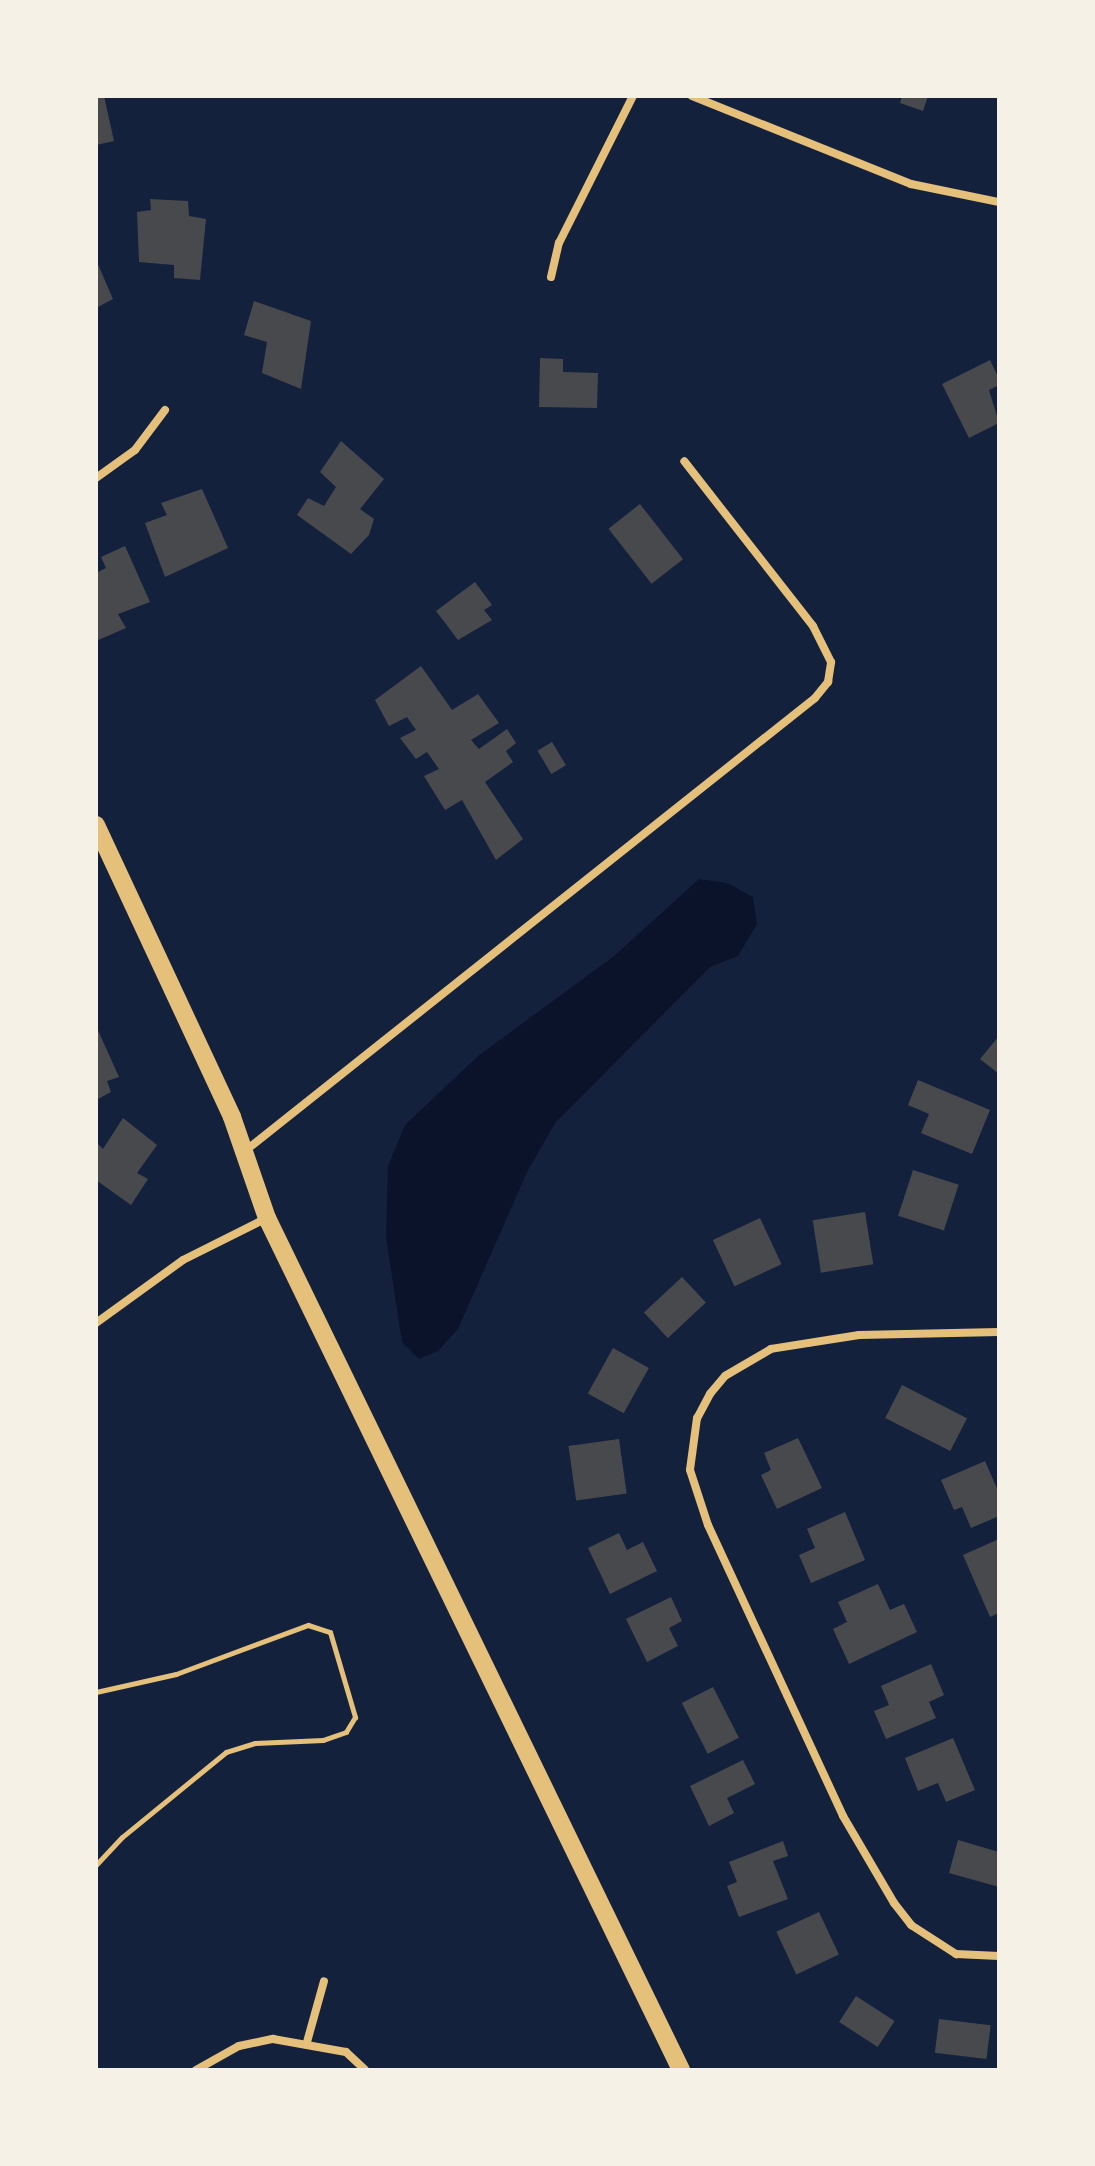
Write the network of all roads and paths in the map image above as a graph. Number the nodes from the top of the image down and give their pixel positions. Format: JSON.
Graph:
{"nodes":[{"id":1,"x":633,"y":96,"type":"edge"},
{"id":2,"x":692,"y":96,"type":"edge"},
{"id":3,"x":999,"y":202,"type":"edge"},
{"id":4,"x":551,"y":277,"type":"dead end"},
{"id":5,"x":165,"y":410,"type":"dead end"},
{"id":6,"x":684,"y":461,"type":"dead end"},
{"id":7,"x":96,"y":478,"type":"edge"},
{"id":8,"x":96,"y":825,"type":"edge"},
{"id":9,"x":241,"y":1154,"type":"junction"},
{"id":10,"x":267,"y":1218,"type":"junction"},
{"id":11,"x":96,"y":1323,"type":"edge"},
{"id":12,"x":999,"y":1332,"type":"edge"},
{"id":13,"x":96,"y":1692,"type":"edge"},
{"id":14,"x":96,"y":1865,"type":"edge"},
{"id":15,"x":999,"y":1956,"type":"edge"},
{"id":16,"x":324,"y":1981,"type":"dead end"},
{"id":17,"x":307,"y":2042,"type":"junction"},
{"id":18,"x":196,"y":2070,"type":"edge"},
{"id":19,"x":365,"y":2070,"type":"edge"},
{"id":20,"x":681,"y":2070,"type":"edge"}],
"edges":[{"from":1,"to":4,"type":"street"},
{"from":2,"to":3,"type":"street"},
{"from":5,"to":7,"type":"street"},
{"from":6,"to":9,"type":"street"},
{"from":8,"to":9,"type":"main road"},
{"from":9,"to":10,"type":"main road"},
{"from":10,"to":11,"type":"street"},
{"from":10,"to":20,"type":"main road"},
{"from":12,"to":15,"type":"street"},
{"from":13,"to":14,"type":"path"},
{"from":16,"to":17,"type":"street"},
{"from":17,"to":18,"type":"street"},
{"from":17,"to":19,"type":"street"}]}
